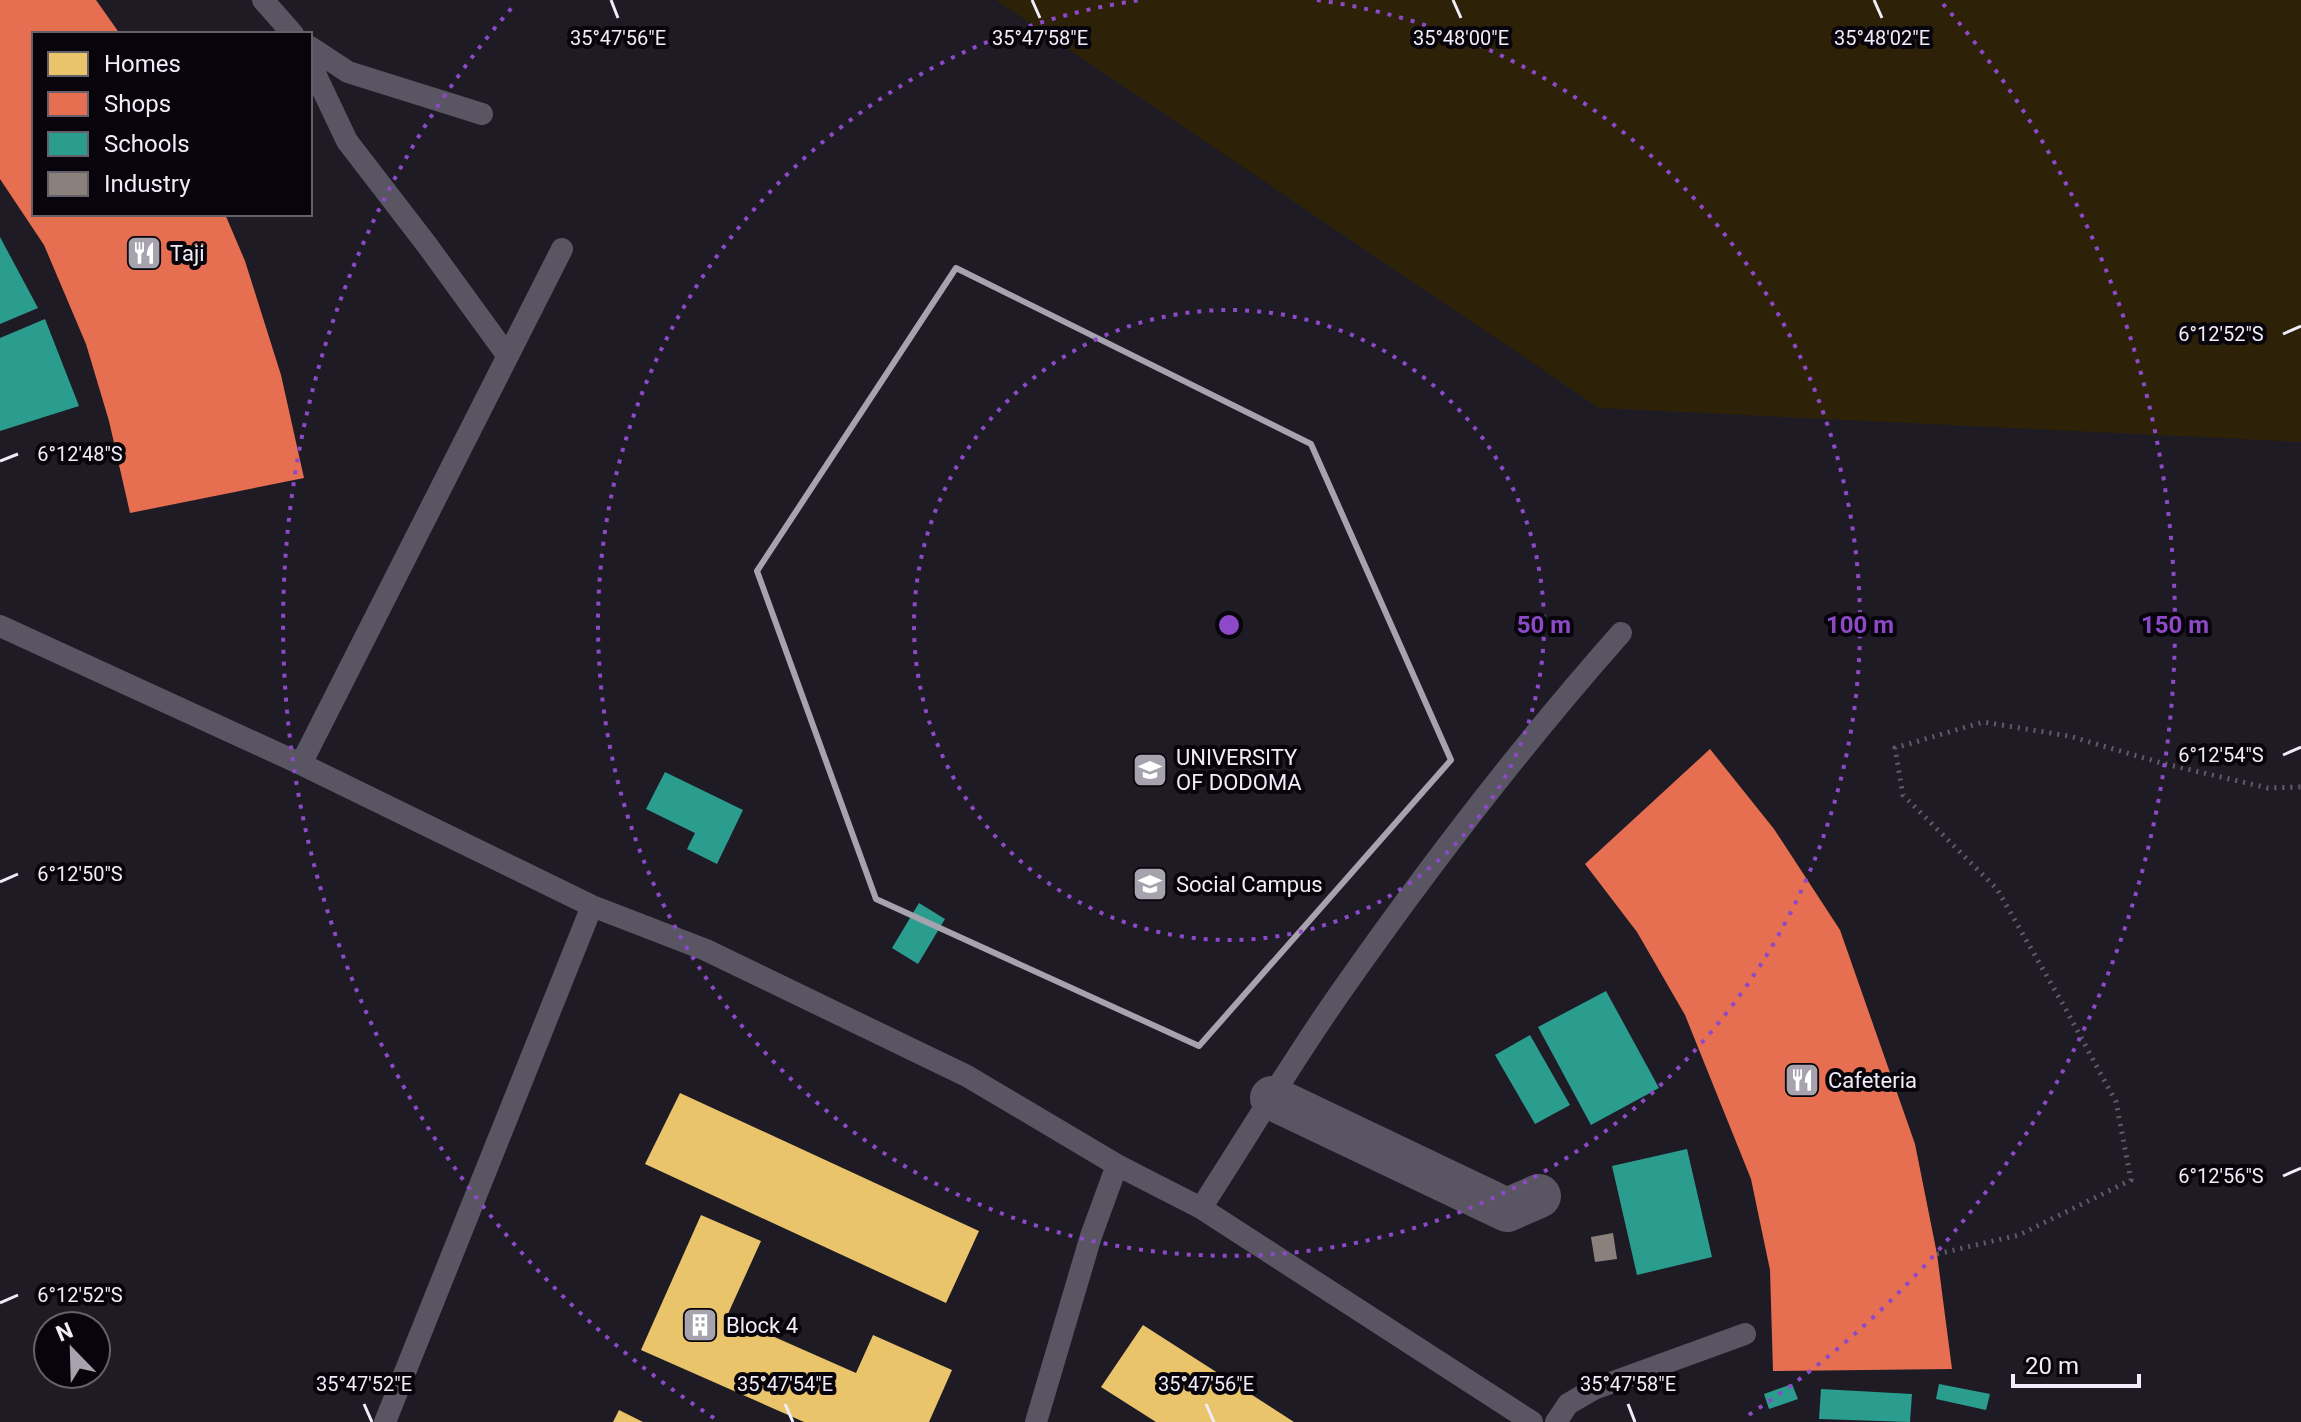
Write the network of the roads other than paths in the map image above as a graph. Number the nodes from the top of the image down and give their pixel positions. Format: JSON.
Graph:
{"nodes":[{"id":1,"x":263,"y":0,"type":"edge"},
{"id":2,"x":291,"y":32,"type":"edge"},
{"id":3,"x":312,"y":48,"type":"edge"},
{"id":4,"x":312,"y":67,"type":"edge"},
{"id":5,"x":482,"y":114,"type":"dead end"},
{"id":6,"x":562,"y":249,"type":"dead end"},
{"id":7,"x":507,"y":355,"type":"junction"},
{"id":8,"x":0,"y":626,"type":"edge"},
{"id":9,"x":1621,"y":633,"type":"dead end"},
{"id":10,"x":301,"y":764,"type":"junction"},
{"id":11,"x":592,"y":906,"type":"junction"},
{"id":12,"x":1272,"y":1098,"type":"junction"},
{"id":13,"x":1117,"y":1165,"type":"junction"},
{"id":14,"x":1539,"y":1196,"type":"dead end"},
{"id":15,"x":1201,"y":1208,"type":"junction"},
{"id":16,"x":1745,"y":1334,"type":"dead end"},
{"id":17,"x":385,"y":1422,"type":"edge"},
{"id":18,"x":1036,"y":1422,"type":"edge"},
{"id":19,"x":1532,"y":1422,"type":"edge"},
{"id":20,"x":1556,"y":1422,"type":"edge"}],
"edges":[{"from":1,"to":2,"type":"lane"},
{"from":3,"to":5,"type":"lane"},
{"from":4,"to":7,"type":"lane"},
{"from":6,"to":7,"type":"lane"},
{"from":7,"to":10,"type":"lane"},
{"from":8,"to":10,"type":"lane"},
{"from":9,"to":12,"type":"lane"},
{"from":10,"to":11,"type":"lane"},
{"from":11,"to":13,"type":"lane"},
{"from":11,"to":17,"type":"lane"},
{"from":12,"to":14,"type":"street"},
{"from":12,"to":15,"type":"lane"},
{"from":13,"to":15,"type":"lane"},
{"from":13,"to":18,"type":"lane"},
{"from":15,"to":19,"type":"lane"},
{"from":16,"to":20,"type":"lane"}]}
